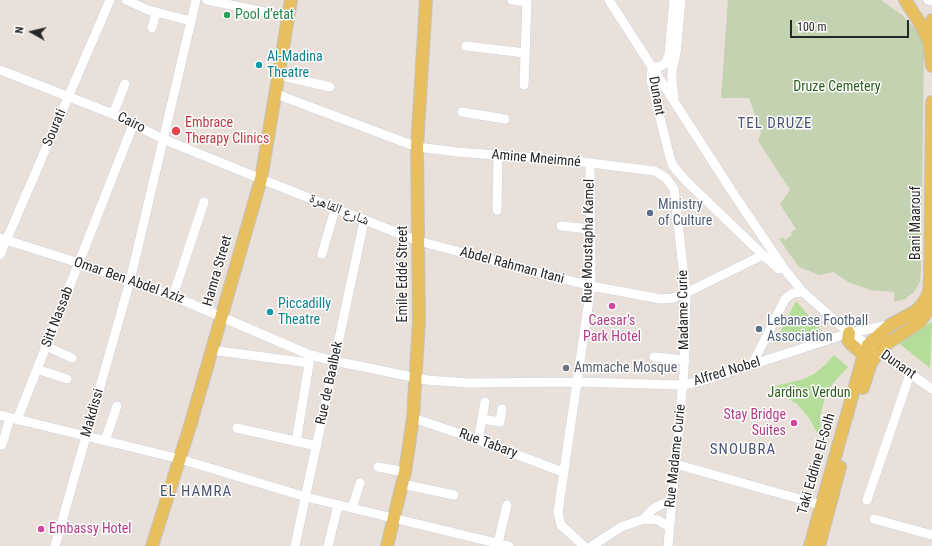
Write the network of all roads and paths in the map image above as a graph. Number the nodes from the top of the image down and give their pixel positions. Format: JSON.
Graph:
{"nodes":[{"id":1,"x":110,"y":0,"type":"edge"},
{"id":2,"x":126,"y":0,"type":"edge"},
{"id":3,"x":196,"y":0,"type":"edge"},
{"id":4,"x":207,"y":0,"type":"edge"},
{"id":5,"x":291,"y":0,"type":"edge"},
{"id":6,"x":426,"y":0,"type":"edge"},
{"id":7,"x":512,"y":0,"type":"edge"},
{"id":8,"x":609,"y":0,"type":"edge"},
{"id":9,"x":674,"y":0,"type":"edge"},
{"id":10,"x":681,"y":0,"type":"edge"},
{"id":11,"x":906,"y":0,"type":"edge"},
{"id":12,"x":928,"y":0,"type":"edge"},
{"id":13,"x":527,"y":1,"type":"edge"},
{"id":14,"x":932,"y":1,"type":"edge"},
{"id":15,"x":156,"y":12,"type":"junction"},
{"id":16,"x":288,"y":17,"type":"junction"},
{"id":17,"x":932,"y":20,"type":"edge"},
{"id":18,"x":191,"y":21,"type":"junction"},
{"id":19,"x":152,"y":28,"type":"dead end"},
{"id":20,"x":929,"y":42,"type":"junction"},
{"id":21,"x":466,"y":46,"type":"dead end"},
{"id":22,"x":525,"y":53,"type":"junction"},
{"id":23,"x":932,"y":66,"type":"edge"},
{"id":24,"x":652,"y":67,"type":"junction"},
{"id":25,"x":0,"y":70,"type":"edge"},
{"id":26,"x":279,"y":75,"type":"junction"},
{"id":27,"x":125,"y":84,"type":"dead end"},
{"id":28,"x":524,"y":85,"type":"dead end"},
{"id":29,"x":330,"y":87,"type":"dead end"},
{"id":30,"x":276,"y":94,"type":"junction"},
{"id":31,"x":69,"y":96,"type":"junction"},
{"id":32,"x":675,"y":102,"type":"junction"},
{"id":33,"x":932,"y":102,"type":"edge"},
{"id":34,"x":462,"y":112,"type":"dead end"},
{"id":35,"x":113,"y":114,"type":"junction"},
{"id":36,"x":505,"y":119,"type":"dead end"},
{"id":37,"x":133,"y":125,"type":"junction"},
{"id":38,"x":163,"y":138,"type":"junction"},
{"id":39,"x":417,"y":147,"type":"junction"},
{"id":40,"x":498,"y":156,"type":"junction"},
{"id":41,"x":670,"y":158,"type":"junction"},
{"id":42,"x":590,"y":163,"type":"junction"},
{"id":43,"x":655,"y":171,"type":"junction"},
{"id":44,"x":666,"y":178,"type":"joint"},
{"id":45,"x":261,"y":179,"type":"junction"},
{"id":46,"x":685,"y":180,"type":"junction"},
{"id":47,"x":674,"y":189,"type":"junction"},
{"id":48,"x":204,"y":202,"type":"dead end"},
{"id":49,"x":335,"y":208,"type":"junction"},
{"id":50,"x":497,"y":210,"type":"dead end"},
{"id":51,"x":931,"y":210,"type":"edge"},
{"id":52,"x":364,"y":220,"type":"junction"},
{"id":53,"x":561,"y":226,"type":"dead end"},
{"id":54,"x":590,"y":229,"type":"junction"},
{"id":55,"x":4,"y":240,"type":"edge"},
{"id":56,"x":418,"y":241,"type":"junction"},
{"id":57,"x":322,"y":254,"type":"dead end"},
{"id":58,"x":0,"y":255,"type":"edge"},
{"id":59,"x":763,"y":256,"type":"junction"},
{"id":60,"x":79,"y":263,"type":"junction"},
{"id":61,"x":792,"y":279,"type":"junction"},
{"id":62,"x":130,"y":280,"type":"junction"},
{"id":63,"x":591,"y":286,"type":"junction"},
{"id":64,"x":803,"y":292,"type":"junction"},
{"id":65,"x":686,"y":293,"type":"junction"},
{"id":66,"x":173,"y":296,"type":"junction"},
{"id":67,"x":932,"y":304,"type":"edge"},
{"id":68,"x":221,"y":316,"type":"junction"},
{"id":69,"x":890,"y":325,"type":"junction"},
{"id":70,"x":849,"y":333,"type":"junction"},
{"id":71,"x":46,"y":346,"type":"junction"},
{"id":72,"x":212,"y":350,"type":"junction"},
{"id":73,"x":874,"y":354,"type":"junction"},
{"id":74,"x":654,"y":357,"type":"dead end"},
{"id":75,"x":72,"y":358,"type":"dead end"},
{"id":76,"x":310,"y":359,"type":"junction"},
{"id":77,"x":685,"y":360,"type":"junction"},
{"id":78,"x":335,"y":361,"type":"junction"},
{"id":79,"x":752,"y":365,"type":"junction"},
{"id":80,"x":37,"y":369,"type":"junction"},
{"id":81,"x":910,"y":374,"type":"junction"},
{"id":82,"x":67,"y":379,"type":"dead end"},
{"id":83,"x":415,"y":379,"type":"junction"},
{"id":84,"x":577,"y":382,"type":"junction"},
{"id":85,"x":683,"y":385,"type":"junction"},
{"id":86,"x":932,"y":389,"type":"edge"},
{"id":87,"x":485,"y":402,"type":"dead end"},
{"id":88,"x":117,"y":406,"type":"dead end"},
{"id":89,"x":502,"y":409,"type":"dead end"},
{"id":90,"x":0,"y":415,"type":"edge"},
{"id":91,"x":413,"y":418,"type":"junction"},
{"id":92,"x":14,"y":419,"type":"junction"},
{"id":93,"x":482,"y":419,"type":"junction"},
{"id":94,"x":237,"y":428,"type":"dead end"},
{"id":95,"x":87,"y":436,"type":"junction"},
{"id":96,"x":478,"y":440,"type":"junction"},
{"id":97,"x":105,"y":441,"type":"junction"},
{"id":98,"x":296,"y":442,"type":"junction"},
{"id":99,"x":2,"y":445,"type":"dead end"},
{"id":100,"x":317,"y":446,"type":"junction"},
{"id":101,"x":180,"y":459,"type":"junction"},
{"id":102,"x":675,"y":464,"type":"junction"},
{"id":103,"x":378,"y":467,"type":"dead end"},
{"id":104,"x":563,"y":472,"type":"junction"},
{"id":105,"x":404,"y":478,"type":"junction"},
{"id":106,"x":360,"y":483,"type":"dead end"},
{"id":107,"x":454,"y":495,"type":"dead end"},
{"id":108,"x":306,"y":497,"type":"junction"},
{"id":109,"x":672,"y":500,"type":"junction"},
{"id":110,"x":868,"y":500,"type":"dead end"},
{"id":111,"x":338,"y":505,"type":"junction"},
{"id":112,"x":507,"y":505,"type":"dead end"},
{"id":113,"x":821,"y":505,"type":"junction"},
{"id":114,"x":352,"y":508,"type":"junction"},
{"id":115,"x":393,"y":517,"type":"junction"},
{"id":116,"x":644,"y":519,"type":"junction"},
{"id":117,"x":874,"y":519,"type":"dead end"},
{"id":118,"x":669,"y":527,"type":"junction"},
{"id":119,"x":932,"y":535,"type":"edge"},
{"id":120,"x":474,"y":542,"type":"edge"},
{"id":121,"x":498,"y":543,"type":"junction"},
{"id":122,"x":55,"y":546,"type":"edge"},
{"id":123,"x":152,"y":546,"type":"edge"},
{"id":124,"x":295,"y":546,"type":"edge"},
{"id":125,"x":328,"y":546,"type":"edge"},
{"id":126,"x":386,"y":546,"type":"edge"},
{"id":127,"x":509,"y":546,"type":"edge"},
{"id":128,"x":584,"y":546,"type":"edge"},
{"id":129,"x":592,"y":546,"type":"edge"},
{"id":130,"x":668,"y":546,"type":"edge"},
{"id":131,"x":810,"y":546,"type":"edge"},
{"id":132,"x":819,"y":546,"type":"edge"}],
"edges":[{"from":1,"to":31,"type":"street","name":"Sourati"},
{"from":2,"to":15,"type":"street"},
{"from":3,"to":18,"type":"street","name":"Makdissi"},
{"from":4,"to":16,"type":"street"},
{"from":5,"to":16,"type":"main road","name":"Hamra Street"},
{"from":6,"to":39,"type":"main road","name":"Emile Eddé Street"},
{"from":7,"to":13,"type":"street"},
{"from":8,"to":24,"type":"street"},
{"from":9,"to":24,"type":"street"},
{"from":10,"to":32,"type":"street"},
{"from":11,"to":20,"type":"main road"},
{"from":12,"to":14,"type":"street"},
{"from":13,"to":22,"type":"street"},
{"from":15,"to":18,"type":"street"},
{"from":15,"to":19,"type":"street"},
{"from":16,"to":26,"type":"main road","name":"Hamra Street"},
{"from":17,"to":20,"type":"main road"},
{"from":18,"to":38,"type":"street","name":"Makdissi"},
{"from":20,"to":23,"type":"main road"},
{"from":21,"to":22,"type":"street"},
{"from":22,"to":28,"type":"street"},
{"from":24,"to":32,"type":"street","name":"Dunant"},
{"from":24,"to":41,"type":"street","name":"Dunant"},
{"from":25,"to":31,"type":"street","name":"Cairo"},
{"from":26,"to":29,"type":"street"},
{"from":26,"to":30,"type":"main road","name":"Hamra Street"},
{"from":27,"to":35,"type":"street"},
{"from":30,"to":39,"type":"street","name":"Amine Mneimné"},
{"from":30,"to":45,"type":"main road","name":"Hamra Street"},
{"from":31,"to":35,"type":"street","name":"Cairo"},
{"from":31,"to":55,"type":"street","name":"Sourati"},
{"from":32,"to":61,"type":"street","name":"Dunant"},
{"from":33,"to":51,"type":"main road","name":"Bani Maarouf"},
{"from":34,"to":36,"type":"street"},
{"from":35,"to":37,"type":"street","name":"Cairo"},
{"from":37,"to":38,"type":"street","name":"Cairo"},
{"from":37,"to":60,"type":"street","name":"Sitt Nassab"},
{"from":38,"to":45,"type":"street","name":"Cairo"},
{"from":38,"to":62,"type":"street","name":"Makdissi"},
{"from":39,"to":40,"type":"street","name":"Amine Mneimné"},
{"from":39,"to":56,"type":"main road","name":"Emile Eddé Street"},
{"from":40,"to":42,"type":"street","name":"Amine Mneimné"},
{"from":40,"to":50,"type":"street"},
{"from":41,"to":43,"type":"street"},
{"from":41,"to":46,"type":"street","name":"Dunant"},
{"from":42,"to":43,"type":"street","name":"Amine Mneimné"},
{"from":42,"to":54,"type":"street","name":"Rue Moustapha Kamel"},
{"from":43,"to":44,"type":"street","name":"Amine Mneimné"},
{"from":44,"to":47,"type":"street","name":"Madame Curie"},
{"from":45,"to":49,"type":"street","name":"شارع القاهرة"},
{"from":45,"to":68,"type":"main road","name":"Hamra Street"},
{"from":46,"to":47,"type":"street"},
{"from":46,"to":59,"type":"street","name":"Dunant"},
{"from":47,"to":65,"type":"street","name":"Madame Curie"},
{"from":48,"to":66,"type":"street"},
{"from":49,"to":52,"type":"street","name":"شارع القاهرة"},
{"from":49,"to":57,"type":"street"},
{"from":51,"to":69,"type":"main road","name":"Bani Maarouf"},
{"from":52,"to":56,"type":"street","name":"شارع القاهرة"},
{"from":52,"to":78,"type":"street","name":"Rue de Baalbek"},
{"from":53,"to":54,"type":"street"},
{"from":54,"to":63,"type":"street","name":"Rue Moustapha Kamel"},
{"from":55,"to":58,"type":"street","name":"Sourati"},
{"from":55,"to":60,"type":"street","name":"Omar Ben Abdel Aziz"},
{"from":56,"to":63,"type":"street","name":"Abdel Rahman Itani"},
{"from":56,"to":83,"type":"main road","name":"Emile Eddé Street"},
{"from":59,"to":61,"type":"street","name":"Dunant"},
{"from":59,"to":65,"type":"street","name":"Abdel Rahman Itani"},
{"from":60,"to":62,"type":"street","name":"Omar Ben Abdel Aziz"},
{"from":60,"to":71,"type":"street","name":"Sitt Nassab"},
{"from":61,"to":64,"type":"street","name":"Dunant"},
{"from":62,"to":66,"type":"street","name":"Omar Ben Abdel Aziz"},
{"from":62,"to":95,"type":"street","name":"Makdissi"},
{"from":63,"to":65,"type":"street","name":"Abdel Rahman Itani"},
{"from":63,"to":84,"type":"street","name":"Rue Moustapha Kamel"},
{"from":64,"to":70,"type":"street","name":"Dunant"},
{"from":64,"to":79,"type":"street"},
{"from":65,"to":77,"type":"street","name":"Madame Curie"},
{"from":66,"to":68,"type":"street","name":"Omar Ben Abdel Aziz"},
{"from":67,"to":73,"type":"main road"},
{"from":68,"to":72,"type":"main road","name":"Hamra Street"},
{"from":68,"to":76,"type":"street","name":"Omar Ben Abdel Aziz"},
{"from":69,"to":70,"type":"street","name":"Alfred Nobel"},
{"from":69,"to":73,"type":"main road","name":"Bani Maarouf"},
{"from":70,"to":73,"type":"main road"},
{"from":70,"to":79,"type":"street","name":"Alfred Nobel"},
{"from":71,"to":75,"type":"street"},
{"from":71,"to":80,"type":"street","name":"Sitt Nassab"},
{"from":72,"to":76,"type":"street"},
{"from":72,"to":101,"type":"main road","name":"Hamra Street"},
{"from":73,"to":81,"type":"street","name":"Dunant"},
{"from":73,"to":113,"type":"main road","name":"Taki Eddine El-Solh"},
{"from":73,"to":132,"type":"main road","name":"Taki Eddine El-Solh"},
{"from":74,"to":77,"type":"street"},
{"from":76,"to":78,"type":"street","name":"Omar Ben Abdel Aziz"},
{"from":76,"to":98,"type":"street"},
{"from":77,"to":85,"type":"street","name":"Madame Curie"},
{"from":78,"to":83,"type":"street","name":"Omar Ben Abdel Aziz"},
{"from":78,"to":100,"type":"street","name":"Rue de Baalbek"},
{"from":79,"to":85,"type":"street","name":"Alfred Nobel"},
{"from":80,"to":82,"type":"street"},
{"from":80,"to":92,"type":"street","name":"Sitt Nassab"},
{"from":81,"to":86,"type":"street","name":"Dunant"},
{"from":81,"to":110,"type":"street"},
{"from":83,"to":84,"type":"street","name":"Alfred Nobel"},
{"from":83,"to":91,"type":"main road","name":"Emile Eddé Street"},
{"from":84,"to":85,"type":"street","name":"Alfred Nobel"},
{"from":84,"to":104,"type":"street","name":"Rue Moustapha Kamel"},
{"from":85,"to":102,"type":"street","name":"Rue Madame Curie"},
{"from":87,"to":93,"type":"street"},
{"from":88,"to":97,"type":"street"},
{"from":89,"to":93,"type":"street"},
{"from":90,"to":92,"type":"street"},
{"from":91,"to":96,"type":"street","name":"Rue Tabary"},
{"from":91,"to":105,"type":"main road","name":"Emile Eddé Street"},
{"from":92,"to":95,"type":"street"},
{"from":92,"to":99,"type":"street","name":"Sitt Nassab"},
{"from":93,"to":96,"type":"street"},
{"from":94,"to":98,"type":"street"},
{"from":95,"to":97,"type":"street"},
{"from":95,"to":122,"type":"street","name":"Makdissi"},
{"from":96,"to":104,"type":"street","name":"Rue Tabary"},
{"from":97,"to":101,"type":"street"},
{"from":98,"to":100,"type":"street"},
{"from":100,"to":108,"type":"street","name":"Rue de Baalbek"},
{"from":101,"to":108,"type":"street"},
{"from":101,"to":123,"type":"main road","name":"Hamra Street"},
{"from":102,"to":109,"type":"street","name":"Rue Madame Curie"},
{"from":102,"to":113,"type":"street"},
{"from":103,"to":105,"type":"street"},
{"from":104,"to":128,"type":"street","name":"Rue Moustapha Kamel"},
{"from":105,"to":107,"type":"street"},
{"from":105,"to":115,"type":"main road","name":"Emile Eddé Street"},
{"from":106,"to":114,"type":"street"},
{"from":108,"to":111,"type":"street"},
{"from":108,"to":124,"type":"street","name":"Rue de Baalbek"},
{"from":109,"to":116,"type":"street"},
{"from":109,"to":118,"type":"street","name":"Rue Madame Curie"},
{"from":111,"to":114,"type":"street"},
{"from":111,"to":125,"type":"street"},
{"from":112,"to":121,"type":"street"},
{"from":113,"to":131,"type":"main road","name":"Taki Eddine El-Solh"},
{"from":114,"to":115,"type":"street"},
{"from":115,"to":120,"type":"street"},
{"from":115,"to":126,"type":"main road","name":"Emile Eddé Street"},
{"from":116,"to":118,"type":"street"},
{"from":116,"to":129,"type":"street"},
{"from":117,"to":119,"type":"street"},
{"from":118,"to":130,"type":"street"},
{"from":120,"to":121,"type":"street"},
{"from":121,"to":127,"type":"street"}]}
